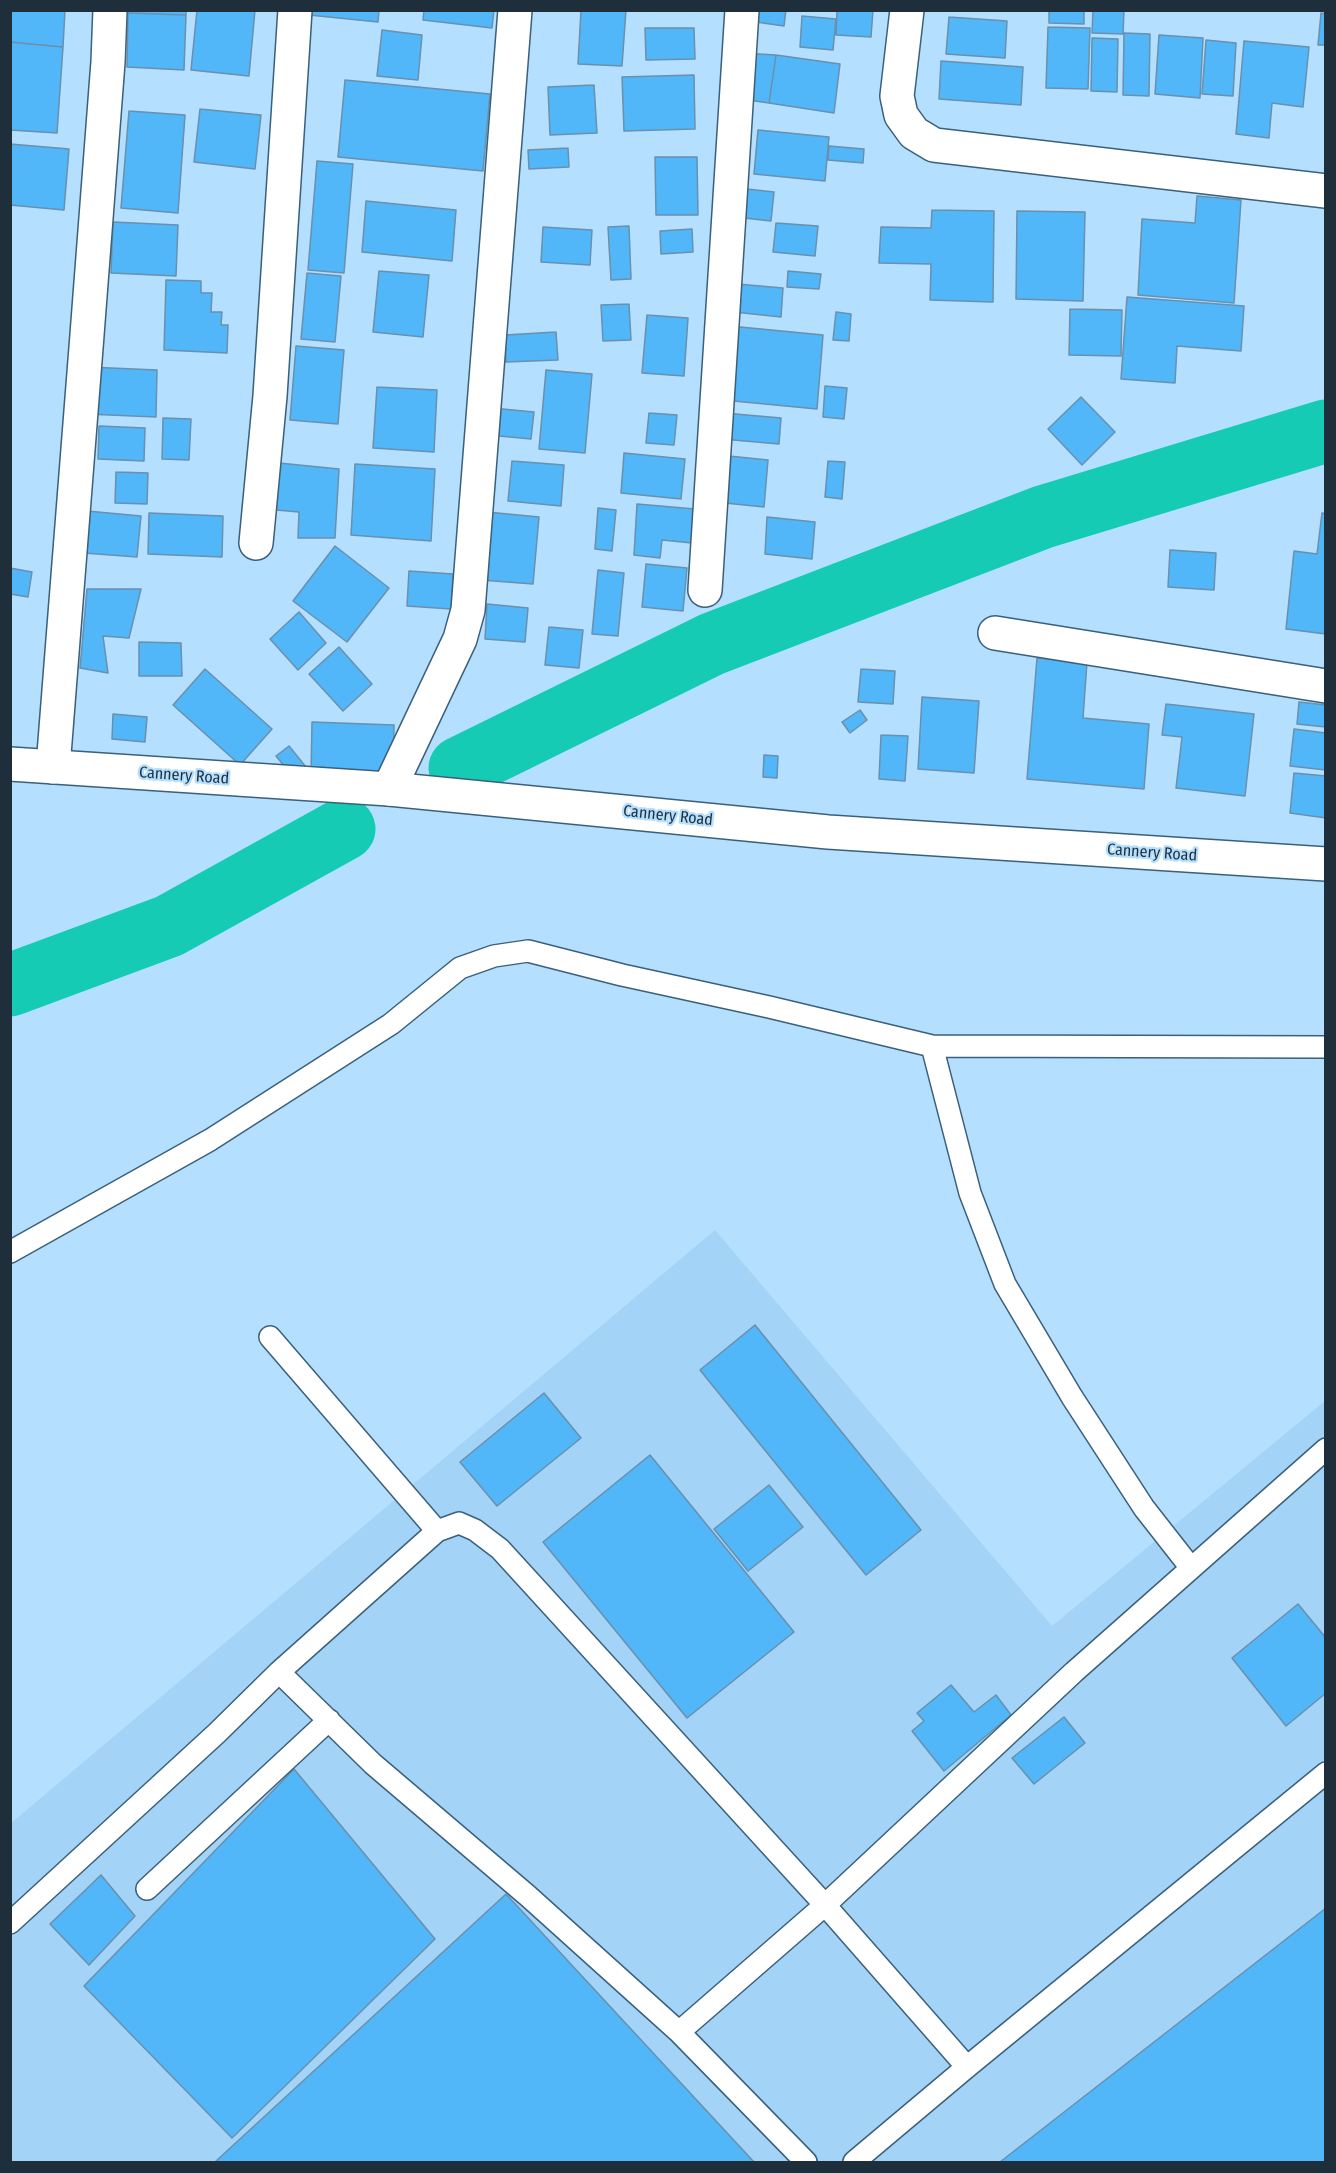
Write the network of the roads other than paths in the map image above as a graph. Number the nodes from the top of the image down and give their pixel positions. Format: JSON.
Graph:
{"nodes":[{"id":1,"x":110,"y":10,"type":"edge"},
{"id":2,"x":295,"y":10,"type":"edge"},
{"id":3,"x":515,"y":10,"type":"edge"},
{"id":4,"x":742,"y":10,"type":"edge"},
{"id":5,"x":907,"y":10,"type":"edge"},
{"id":6,"x":1326,"y":192,"type":"edge"},
{"id":7,"x":256,"y":543,"type":"dead end"},
{"id":8,"x":705,"y":590,"type":"dead end"},
{"id":9,"x":995,"y":633,"type":"dead end"},
{"id":10,"x":1326,"y":686,"type":"edge"},
{"id":11,"x":10,"y":764,"type":"edge"},
{"id":12,"x":53,"y":767,"type":"junction"},
{"id":13,"x":389,"y":789,"type":"junction"},
{"id":14,"x":1326,"y":864,"type":"edge"},
{"id":15,"x":932,"y":1046,"type":"junction"},
{"id":16,"x":1326,"y":1047,"type":"edge"},
{"id":17,"x":10,"y":1252,"type":"edge"},
{"id":18,"x":270,"y":1337,"type":"dead end"},
{"id":19,"x":1326,"y":1449,"type":"edge"},
{"id":20,"x":437,"y":1531,"type":"junction"},
{"id":21,"x":1191,"y":1568,"type":"junction"},
{"id":22,"x":279,"y":1672,"type":"junction"},
{"id":23,"x":329,"y":1720,"type":"junction"},
{"id":24,"x":1326,"y":1773,"type":"edge"},
{"id":25,"x":147,"y":1889,"type":"dead end"},
{"id":26,"x":825,"y":1905,"type":"junction"},
{"id":27,"x":10,"y":1923,"type":"edge"},
{"id":28,"x":679,"y":2032,"type":"junction"},
{"id":29,"x":967,"y":2067,"type":"junction"},
{"id":30,"x":806,"y":2163,"type":"edge"},
{"id":31,"x":855,"y":2163,"type":"edge"}],
"edges":[{"from":1,"to":12,"type":"street"},
{"from":2,"to":7,"type":"street"},
{"from":3,"to":13,"type":"street"},
{"from":4,"to":8,"type":"street"},
{"from":5,"to":6,"type":"street"},
{"from":9,"to":10,"type":"street"},
{"from":11,"to":12,"type":"street","name":"Cannery Road"},
{"from":12,"to":13,"type":"street","name":"Cannery Road"},
{"from":13,"to":14,"type":"street","name":"Cannery Road"},
{"from":15,"to":16,"type":"lane"},
{"from":15,"to":17,"type":"lane"},
{"from":15,"to":21,"type":"lane"},
{"from":18,"to":20,"type":"lane"},
{"from":19,"to":21,"type":"lane"},
{"from":20,"to":22,"type":"lane"},
{"from":20,"to":26,"type":"lane"},
{"from":21,"to":26,"type":"lane"},
{"from":22,"to":23,"type":"lane"},
{"from":22,"to":27,"type":"lane"},
{"from":23,"to":25,"type":"lane"},
{"from":23,"to":28,"type":"lane"},
{"from":24,"to":29,"type":"lane"},
{"from":26,"to":28,"type":"lane"},
{"from":26,"to":29,"type":"lane"},
{"from":28,"to":30,"type":"lane"},
{"from":29,"to":31,"type":"lane"}]}
